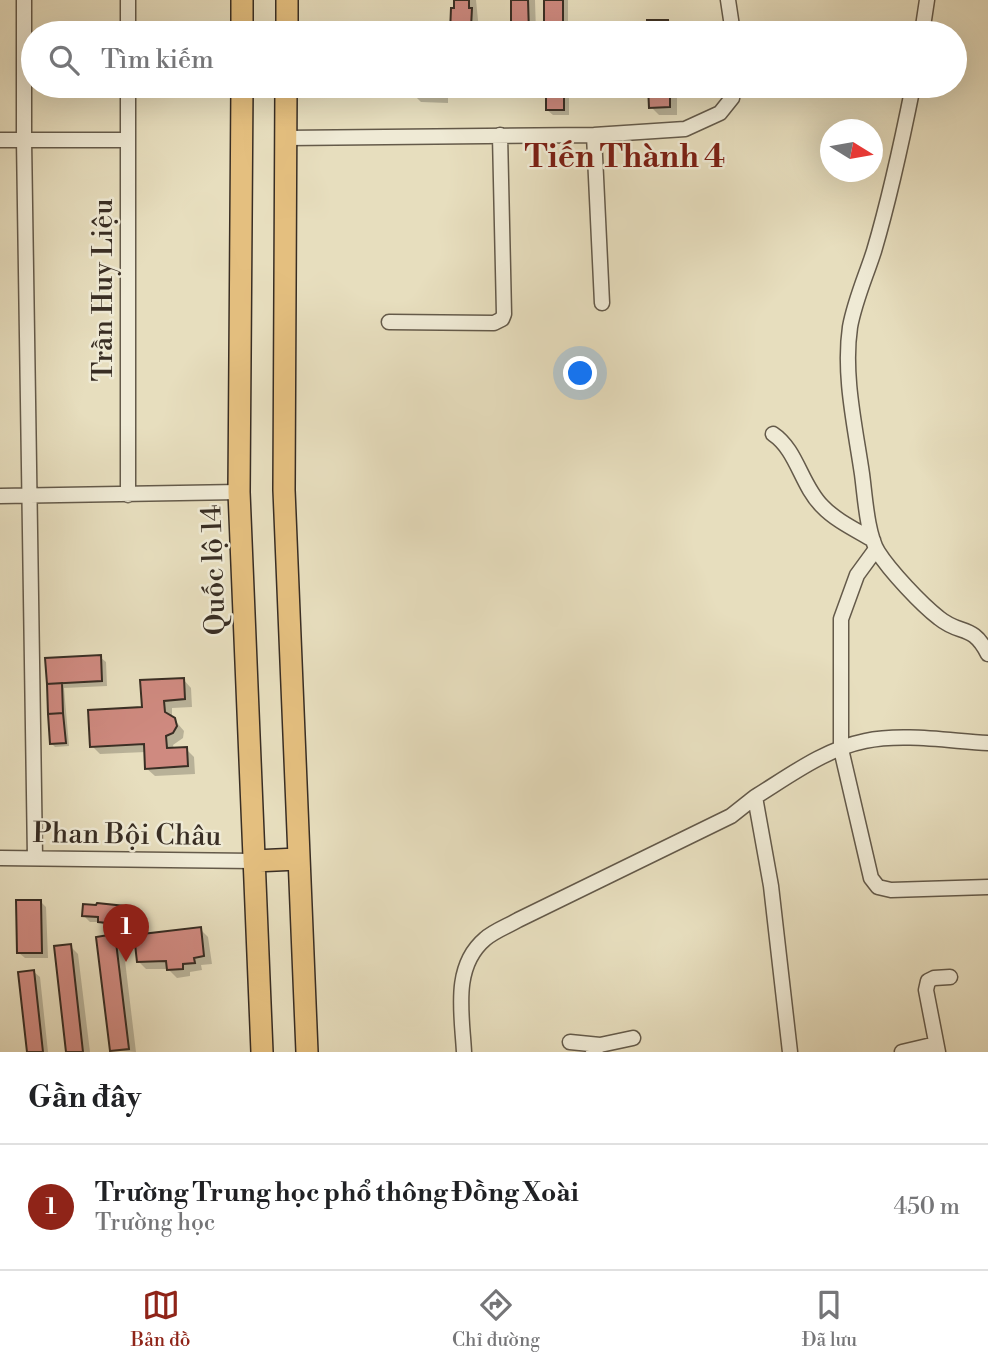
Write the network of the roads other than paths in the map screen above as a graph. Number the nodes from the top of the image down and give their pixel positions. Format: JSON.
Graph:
{"nodes":[{"id":1,"x":24,"y":0,"type":"edge"},
{"id":2,"x":128,"y":0,"type":"edge"},
{"id":3,"x":242,"y":0,"type":"edge"},
{"id":4,"x":287,"y":0,"type":"edge"},
{"id":5,"x":728,"y":0,"type":"edge"},
{"id":6,"x":927,"y":0,"type":"edge"},
{"id":7,"x":24,"y":21,"type":"edge"},
{"id":8,"x":128,"y":21,"type":"edge"},
{"id":9,"x":242,"y":21,"type":"edge"},
{"id":10,"x":287,"y":21,"type":"edge"},
{"id":11,"x":731,"y":21,"type":"edge"},
{"id":12,"x":924,"y":21,"type":"edge"},
{"id":13,"x":23,"y":98,"type":"edge"},
{"id":14,"x":128,"y":98,"type":"edge"},
{"id":15,"x":242,"y":98,"type":"edge"},
{"id":16,"x":286,"y":98,"type":"edge"},
{"id":17,"x":732,"y":98,"type":"edge"},
{"id":18,"x":910,"y":98,"type":"edge"},
{"id":19,"x":500,"y":135,"type":"junction"},
{"id":20,"x":594,"y":135,"type":"junction"},
{"id":21,"x":286,"y":138,"type":"junction"},
{"id":22,"x":0,"y":140,"type":"edge"},
{"id":23,"x":23,"y":140,"type":"junction"},
{"id":24,"x":128,"y":140,"type":"junction"},
{"id":25,"x":602,"y":303,"type":"dead end"},
{"id":26,"x":389,"y":322,"type":"dead end"},
{"id":27,"x":773,"y":434,"type":"dead end"},
{"id":28,"x":239,"y":492,"type":"junction"},
{"id":29,"x":29,"y":495,"type":"junction"},
{"id":30,"x":128,"y":495,"type":"junction"},
{"id":31,"x":0,"y":496,"type":"edge"},
{"id":32,"x":874,"y":545,"type":"junction"},
{"id":33,"x":984,"y":638,"type":"edge"},
{"id":34,"x":988,"y":654,"type":"edge"},
{"id":35,"x":988,"y":743,"type":"edge"},
{"id":36,"x":841,"y":748,"type":"junction"},
{"id":37,"x":755,"y":797,"type":"junction"},
{"id":38,"x":0,"y":858,"type":"edge"},
{"id":39,"x":35,"y":858,"type":"junction"},
{"id":40,"x":298,"y":859,"type":"junction"},
{"id":41,"x":254,"y":861,"type":"junction"},
{"id":42,"x":988,"y":887,"type":"edge"},
{"id":43,"x":950,"y":976,"type":"dead end"},
{"id":44,"x":633,"y":1038,"type":"dead end"},
{"id":45,"x":570,"y":1042,"type":"dead end"},
{"id":46,"x":596,"y":1048,"type":"edge"},
{"id":47,"x":937,"y":1048,"type":"edge"},
{"id":48,"x":262,"y":1052,"type":"edge"},
{"id":49,"x":307,"y":1052,"type":"edge"},
{"id":50,"x":464,"y":1052,"type":"edge"},
{"id":51,"x":790,"y":1052,"type":"edge"},
{"id":52,"x":902,"y":1052,"type":"edge"}],
"edges":[{"from":1,"to":7,"type":"street"},
{"from":2,"to":8,"type":"street"},
{"from":3,"to":9,"type":"highway"},
{"from":4,"to":10,"type":"highway"},
{"from":5,"to":11,"type":"street"},
{"from":6,"to":12,"type":"street"},
{"from":13,"to":23,"type":"street"},
{"from":14,"to":24,"type":"street","name":"Trần Huy Liệu"},
{"from":15,"to":28,"type":"highway","name":"Quốc lộ 14"},
{"from":16,"to":21,"type":"highway"},
{"from":17,"to":20,"type":"street"},
{"from":18,"to":32,"type":"street"},
{"from":19,"to":20,"type":"street"},
{"from":19,"to":21,"type":"street"},
{"from":19,"to":26,"type":"street"},
{"from":20,"to":25,"type":"street"},
{"from":21,"to":40,"type":"highway"},
{"from":22,"to":23,"type":"street"},
{"from":23,"to":24,"type":"street"},
{"from":23,"to":29,"type":"street"},
{"from":24,"to":30,"type":"street","name":"Trần Huy Liệu"},
{"from":27,"to":32,"type":"street"},
{"from":28,"to":30,"type":"street"},
{"from":28,"to":41,"type":"highway","name":"Quốc lộ 14"},
{"from":29,"to":30,"type":"street"},
{"from":29,"to":31,"type":"street"},
{"from":29,"to":39,"type":"street"},
{"from":32,"to":33,"type":"street"},
{"from":32,"to":36,"type":"street"},
{"from":33,"to":34,"type":"street"},
{"from":35,"to":36,"type":"street"},
{"from":36,"to":37,"type":"street"},
{"from":36,"to":42,"type":"street"},
{"from":37,"to":50,"type":"street"},
{"from":37,"to":51,"type":"street"},
{"from":38,"to":39,"type":"street","name":"Phan Bội Châu"},
{"from":39,"to":41,"type":"street","name":"Phan Bội Châu"},
{"from":40,"to":41,"type":"highway"},
{"from":40,"to":49,"type":"highway"},
{"from":41,"to":48,"type":"highway","name":"Quốc lộ 14"},
{"from":43,"to":47,"type":"street"},
{"from":44,"to":46,"type":"street"},
{"from":45,"to":46,"type":"street"},
{"from":47,"to":52,"type":"street"}]}
